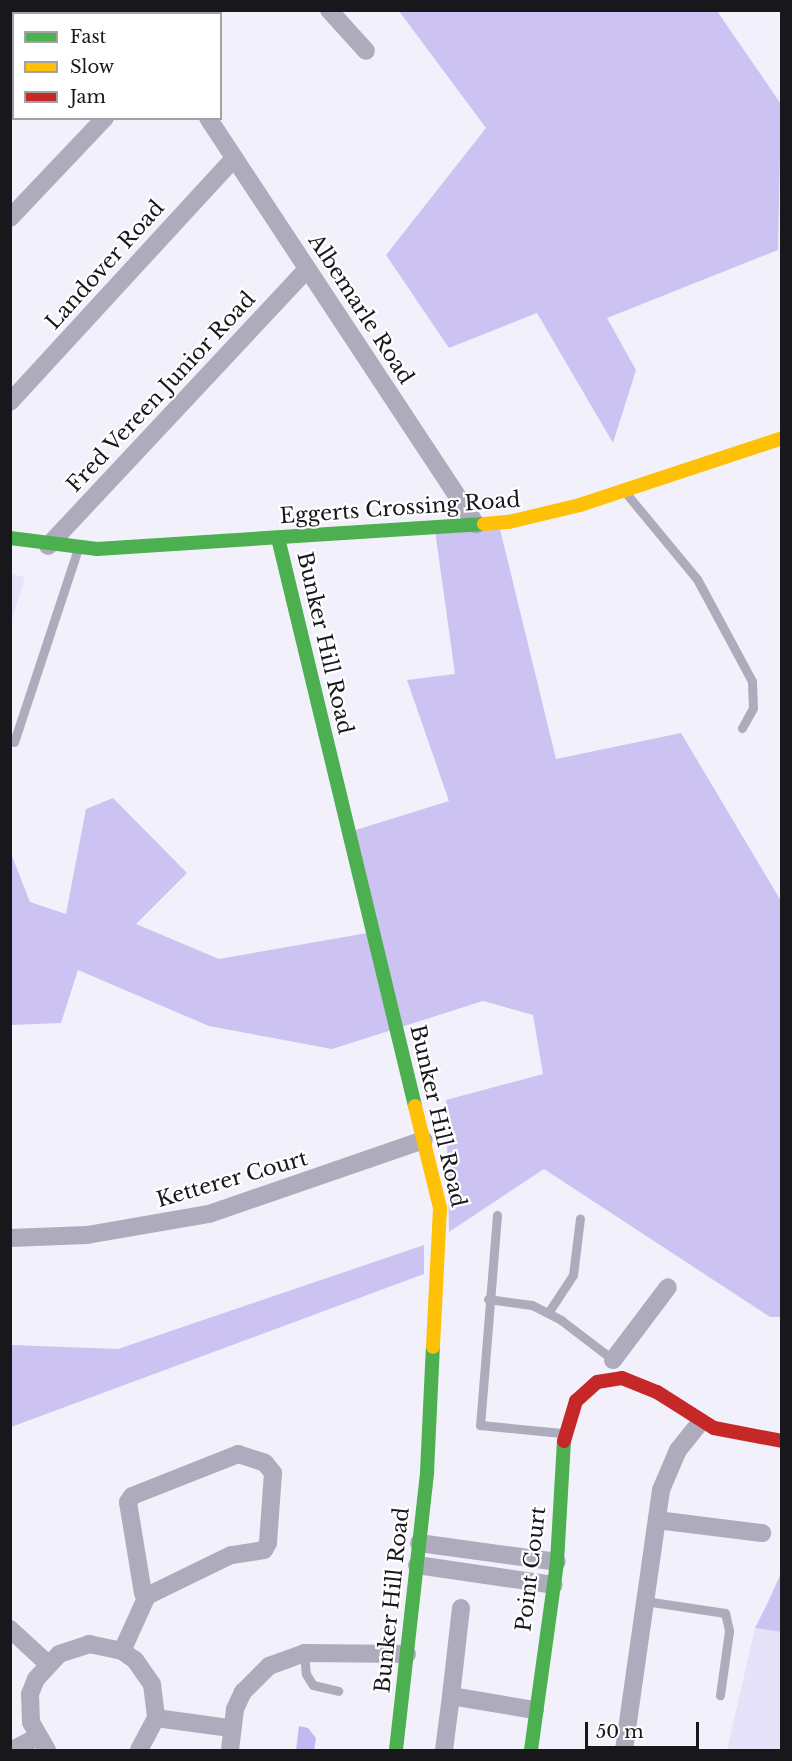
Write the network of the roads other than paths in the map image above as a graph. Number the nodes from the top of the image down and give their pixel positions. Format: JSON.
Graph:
{"nodes":[{"id":1,"x":329,"y":10,"type":"edge"},
{"id":2,"x":366,"y":51,"type":"dead end"},
{"id":3,"x":103,"y":120,"type":"edge"},
{"id":4,"x":209,"y":120,"type":"edge"},
{"id":5,"x":234,"y":158,"type":"junction"},
{"id":6,"x":10,"y":218,"type":"edge"},
{"id":7,"x":307,"y":269,"type":"junction"},
{"id":8,"x":10,"y":402,"type":"edge"},
{"id":9,"x":782,"y":438,"type":"edge"},
{"id":10,"x":623,"y":490,"type":"junction"},
{"id":11,"x":476,"y":525,"type":"junction"},
{"id":12,"x":10,"y":538,"type":"edge"},
{"id":13,"x":278,"y":538,"type":"junction"},
{"id":14,"x":48,"y":546,"type":"junction"},
{"id":15,"x":79,"y":547,"type":"junction"},
{"id":16,"x":742,"y":728,"type":"dead end"},
{"id":17,"x":14,"y":742,"type":"dead end"},
{"id":18,"x":424,"y":1140,"type":"junction"},
{"id":19,"x":497,"y":1215,"type":"dead end"},
{"id":20,"x":580,"y":1218,"type":"dead end"},
{"id":21,"x":10,"y":1238,"type":"edge"},
{"id":22,"x":668,"y":1287,"type":"dead end"},
{"id":23,"x":488,"y":1299,"type":"junction"},
{"id":24,"x":548,"y":1313,"type":"junction"},
{"id":25,"x":613,"y":1360,"type":"junction"},
{"id":26,"x":622,"y":1378,"type":"junction"},
{"id":27,"x":701,"y":1422,"type":"junction"},
{"id":28,"x":564,"y":1433,"type":"junction"},
{"id":29,"x":782,"y":1441,"type":"edge"},
{"id":30,"x":657,"y":1520,"type":"junction"},
{"id":31,"x":762,"y":1533,"type":"dead end"},
{"id":32,"x":419,"y":1543,"type":"junction"},
{"id":33,"x":556,"y":1562,"type":"junction"},
{"id":34,"x":417,"y":1564,"type":"junction"},
{"id":35,"x":554,"y":1585,"type":"junction"},
{"id":36,"x":147,"y":1596,"type":"junction"},
{"id":37,"x":645,"y":1601,"type":"junction"},
{"id":38,"x":461,"y":1608,"type":"dead end"},
{"id":39,"x":10,"y":1629,"type":"edge"},
{"id":40,"x":122,"y":1651,"type":"junction"},
{"id":41,"x":304,"y":1653,"type":"junction"},
{"id":42,"x":407,"y":1654,"type":"junction"},
{"id":43,"x":47,"y":1663,"type":"junction"},
{"id":44,"x":338,"y":1691,"type":"dead end"},
{"id":45,"x":720,"y":1695,"type":"dead end"},
{"id":46,"x":451,"y":1696,"type":"junction"},
{"id":47,"x":535,"y":1710,"type":"junction"},
{"id":48,"x":156,"y":1719,"type":"junction"},
{"id":49,"x":230,"y":1728,"type":"junction"},
{"id":50,"x":41,"y":1744,"type":"edge"},
{"id":51,"x":12,"y":1750,"type":"edge"},
{"id":52,"x":139,"y":1750,"type":"edge"},
{"id":53,"x":230,"y":1750,"type":"edge"},
{"id":54,"x":396,"y":1750,"type":"edge"},
{"id":55,"x":444,"y":1750,"type":"edge"},
{"id":56,"x":531,"y":1750,"type":"edge"},
{"id":57,"x":624,"y":1750,"type":"edge"}],
"edges":[{"from":1,"to":2,"type":"street"},
{"from":3,"to":6,"type":"street"},
{"from":4,"to":5,"type":"street","name":"Albemarle Road"},
{"from":5,"to":7,"type":"street","name":"Albemarle Road"},
{"from":5,"to":8,"type":"street","name":"Landover Road"},
{"from":7,"to":11,"type":"street","name":"Albemarle Road"},
{"from":7,"to":14,"type":"street","name":"Fred Vereen Junior Road"},
{"from":9,"to":10,"type":"street","name":"Eggerts Crossing Road"},
{"from":10,"to":11,"type":"street","name":"Eggerts Crossing Road"},
{"from":10,"to":16,"type":"lane"},
{"from":11,"to":13,"type":"street","name":"Eggerts Crossing Road"},
{"from":12,"to":14,"type":"street","name":"Eggerts Crossing Road"},
{"from":13,"to":15,"type":"street","name":"Eggerts Crossing Road"},
{"from":13,"to":18,"type":"street","name":"Bunker Hill Road"},
{"from":14,"to":15,"type":"street","name":"Eggerts Crossing Road"},
{"from":15,"to":17,"type":"lane"},
{"from":18,"to":21,"type":"street","name":"Ketterer Court"},
{"from":18,"to":32,"type":"street","name":"Bunker Hill Road"},
{"from":19,"to":23,"type":"lane"},
{"from":20,"to":24,"type":"lane"},
{"from":22,"to":25,"type":"street"},
{"from":23,"to":24,"type":"lane"},
{"from":23,"to":28,"type":"lane"},
{"from":24,"to":25,"type":"lane"},
{"from":25,"to":26,"type":"lane"},
{"from":26,"to":27,"type":"street"},
{"from":26,"to":28,"type":"street","name":"Point Court"},
{"from":27,"to":29,"type":"street"},
{"from":27,"to":30,"type":"street"},
{"from":28,"to":33,"type":"street","name":"Point Court"},
{"from":30,"to":31,"type":"street"},
{"from":30,"to":37,"type":"street"},
{"from":32,"to":33,"type":"street"},
{"from":32,"to":34,"type":"street","name":"Bunker Hill Road"},
{"from":33,"to":35,"type":"street","name":"Point Court"},
{"from":34,"to":35,"type":"street"},
{"from":34,"to":42,"type":"street","name":"Bunker Hill Road"},
{"from":35,"to":47,"type":"street","name":"Point Court"},
{"from":36,"to":36,"type":"street"},
{"from":36,"to":40,"type":"street"},
{"from":37,"to":45,"type":"lane"},
{"from":37,"to":57,"type":"street"},
{"from":38,"to":46,"type":"street"},
{"from":39,"to":43,"type":"street"},
{"from":40,"to":43,"type":"street"},
{"from":40,"to":48,"type":"street"},
{"from":41,"to":42,"type":"street"},
{"from":41,"to":44,"type":"lane"},
{"from":41,"to":49,"type":"street"},
{"from":42,"to":54,"type":"street","name":"Bunker Hill Road"},
{"from":43,"to":50,"type":"street"},
{"from":46,"to":47,"type":"street"},
{"from":46,"to":55,"type":"street"},
{"from":47,"to":56,"type":"street","name":"Point Court"},
{"from":48,"to":49,"type":"street"},
{"from":48,"to":52,"type":"street"},
{"from":49,"to":53,"type":"street"},
{"from":50,"to":51,"type":"street"}]}
